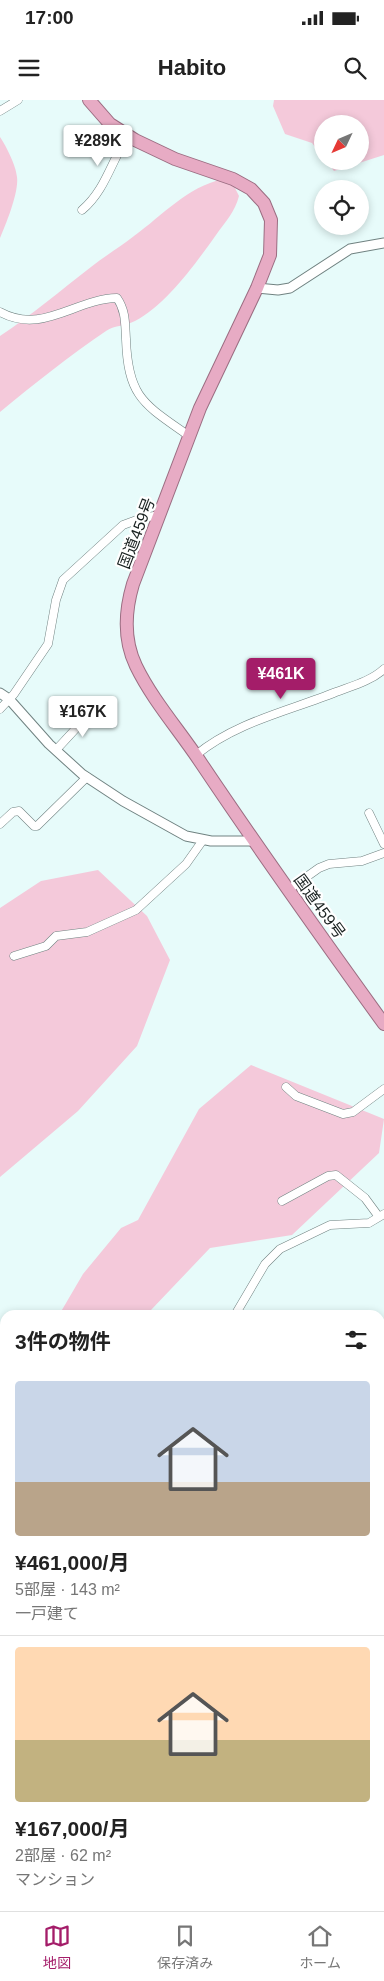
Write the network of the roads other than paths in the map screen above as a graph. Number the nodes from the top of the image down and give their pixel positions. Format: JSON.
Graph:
{"nodes":[{"id":1,"x":18,"y":100,"type":"edge"},
{"id":2,"x":89,"y":100,"type":"edge"},
{"id":3,"x":0,"y":111,"type":"edge"},
{"id":4,"x":128,"y":135,"type":"junction"},
{"id":5,"x":82,"y":210,"type":"dead end"},
{"id":6,"x":384,"y":243,"type":"edge"},
{"id":7,"x":256,"y":288,"type":"junction"},
{"id":8,"x":0,"y":312,"type":"edge"},
{"id":9,"x":189,"y":436,"type":"junction"},
{"id":10,"x":160,"y":515,"type":"junction"},
{"id":11,"x":384,"y":669,"type":"edge"},
{"id":12,"x":0,"y":693,"type":"edge"},
{"id":13,"x":10,"y":700,"type":"junction"},
{"id":14,"x":0,"y":709,"type":"edge"},
{"id":15,"x":93,"y":710,"type":"dead end"},
{"id":16,"x":56,"y":750,"type":"junction"},
{"id":17,"x":196,"y":755,"type":"junction"},
{"id":18,"x":87,"y":777,"type":"junction"},
{"id":19,"x":369,"y":813,"type":"dead end"},
{"id":20,"x":0,"y":824,"type":"edge"},
{"id":21,"x":204,"y":840,"type":"junction"},
{"id":22,"x":253,"y":841,"type":"junction"},
{"id":23,"x":384,"y":844,"type":"edge"},
{"id":24,"x":384,"y":853,"type":"edge"},
{"id":25,"x":288,"y":890,"type":"junction"},
{"id":26,"x":14,"y":956,"type":"dead end"},
{"id":27,"x":384,"y":1024,"type":"edge"},
{"id":28,"x":286,"y":1087,"type":"dead end"},
{"id":29,"x":384,"y":1089,"type":"edge"},
{"id":30,"x":282,"y":1201,"type":"dead end"},
{"id":31,"x":381,"y":1215,"type":"edge"},
{"id":32,"x":238,"y":1310,"type":"edge"}],
"edges":[{"from":1,"to":3,"type":"street"},
{"from":2,"to":4,"type":"highway","name":"国道459号"},
{"from":4,"to":5,"type":"street"},
{"from":4,"to":7,"type":"highway","name":"国道459号"},
{"from":6,"to":7,"type":"street"},
{"from":7,"to":9,"type":"highway","name":"国道459号"},
{"from":8,"to":9,"type":"street"},
{"from":9,"to":10,"type":"highway","name":"国道459号"},
{"from":10,"to":13,"type":"street"},
{"from":10,"to":17,"type":"highway","name":"国道459号"},
{"from":11,"to":17,"type":"street"},
{"from":12,"to":13,"type":"street"},
{"from":13,"to":14,"type":"street"},
{"from":13,"to":16,"type":"street"},
{"from":15,"to":16,"type":"street"},
{"from":16,"to":18,"type":"street"},
{"from":17,"to":22,"type":"highway","name":"国道459号"},
{"from":18,"to":20,"type":"street"},
{"from":18,"to":21,"type":"street"},
{"from":19,"to":23,"type":"street"},
{"from":21,"to":22,"type":"street"},
{"from":21,"to":26,"type":"street"},
{"from":22,"to":25,"type":"highway","name":"国道459号"},
{"from":24,"to":25,"type":"street"},
{"from":25,"to":27,"type":"highway","name":"国道459号"},
{"from":28,"to":29,"type":"street"},
{"from":30,"to":31,"type":"street"},
{"from":31,"to":32,"type":"street"}]}
